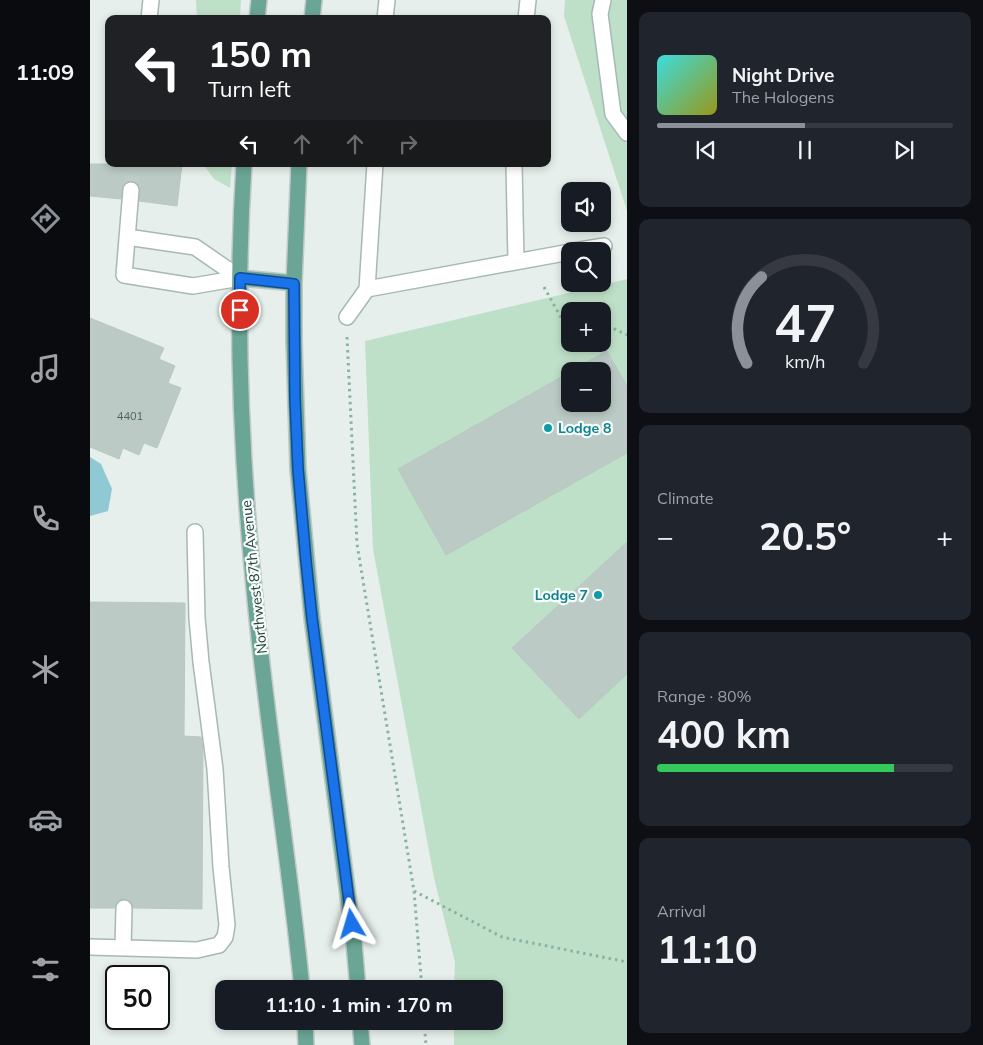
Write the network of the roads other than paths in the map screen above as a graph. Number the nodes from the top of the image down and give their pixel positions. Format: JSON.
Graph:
{"nodes":[{"id":1,"x":150,"y":0,"type":"edge"},
{"id":2,"x":258,"y":0,"type":"edge"},
{"id":3,"x":314,"y":0,"type":"edge"},
{"id":4,"x":387,"y":0,"type":"edge"},
{"id":5,"x":528,"y":0,"type":"edge"},
{"id":6,"x":603,"y":0,"type":"edge"},
{"id":7,"x":149,"y":15,"type":"edge"},
{"id":8,"x":257,"y":15,"type":"edge"},
{"id":9,"x":312,"y":15,"type":"edge"},
{"id":10,"x":385,"y":15,"type":"edge"},
{"id":11,"x":526,"y":15,"type":"edge"},
{"id":12,"x":627,"y":133,"type":"edge"},
{"id":13,"x":244,"y":167,"type":"edge"},
{"id":14,"x":299,"y":167,"type":"edge"},
{"id":15,"x":375,"y":167,"type":"edge"},
{"id":16,"x":514,"y":167,"type":"edge"},
{"id":17,"x":131,"y":190,"type":"tunnel mouth"},
{"id":18,"x":127,"y":237,"type":"junction"},
{"id":19,"x":561,"y":254,"type":"edge"},
{"id":20,"x":516,"y":262,"type":"junction"},
{"id":21,"x":240,"y":278,"type":"junction"},
{"id":22,"x":294,"y":284,"type":"junction"},
{"id":23,"x":367,"y":288,"type":"junction"},
{"id":24,"x":346,"y":317,"type":"road end"},
{"id":25,"x":195,"y":532,"type":"dead end"},
{"id":26,"x":124,"y":908,"type":"dead end"},
{"id":27,"x":90,"y":947,"type":"edge"},
{"id":28,"x":124,"y":948,"type":"junction"},
{"id":29,"x":301,"y":980,"type":"edge"},
{"id":30,"x":357,"y":980,"type":"edge"},
{"id":31,"x":305,"y":1030,"type":"edge"},
{"id":32,"x":361,"y":1030,"type":"edge"},
{"id":33,"x":306,"y":1045,"type":"edge"},
{"id":34,"x":362,"y":1045,"type":"edge"}],
"edges":[{"from":1,"to":7,"type":"lane"},
{"from":2,"to":8,"type":"main road"},
{"from":3,"to":9,"type":"main road"},
{"from":4,"to":10,"type":"lane"},
{"from":5,"to":11,"type":"lane"},
{"from":6,"to":12,"type":"lane"},
{"from":13,"to":21,"type":"main road","name":"Northwest 87th Avenue"},
{"from":14,"to":22,"type":"main road"},
{"from":15,"to":23,"type":"lane"},
{"from":16,"to":20,"type":"lane"},
{"from":17,"to":18,"type":"lane"},
{"from":18,"to":21,"type":"lane"},
{"from":18,"to":21,"type":"lane"},
{"from":19,"to":20,"type":"lane"},
{"from":20,"to":23,"type":"lane"},
{"from":21,"to":22,"type":"main road"},
{"from":21,"to":29,"type":"main road","name":"Northwest 87th Avenue"},
{"from":22,"to":30,"type":"main road"},
{"from":23,"to":24,"type":"lane"},
{"from":25,"to":28,"type":"lane"},
{"from":26,"to":28,"type":"lane"},
{"from":27,"to":28,"type":"lane"},
{"from":31,"to":33,"type":"main road"},
{"from":32,"to":34,"type":"main road"}]}
